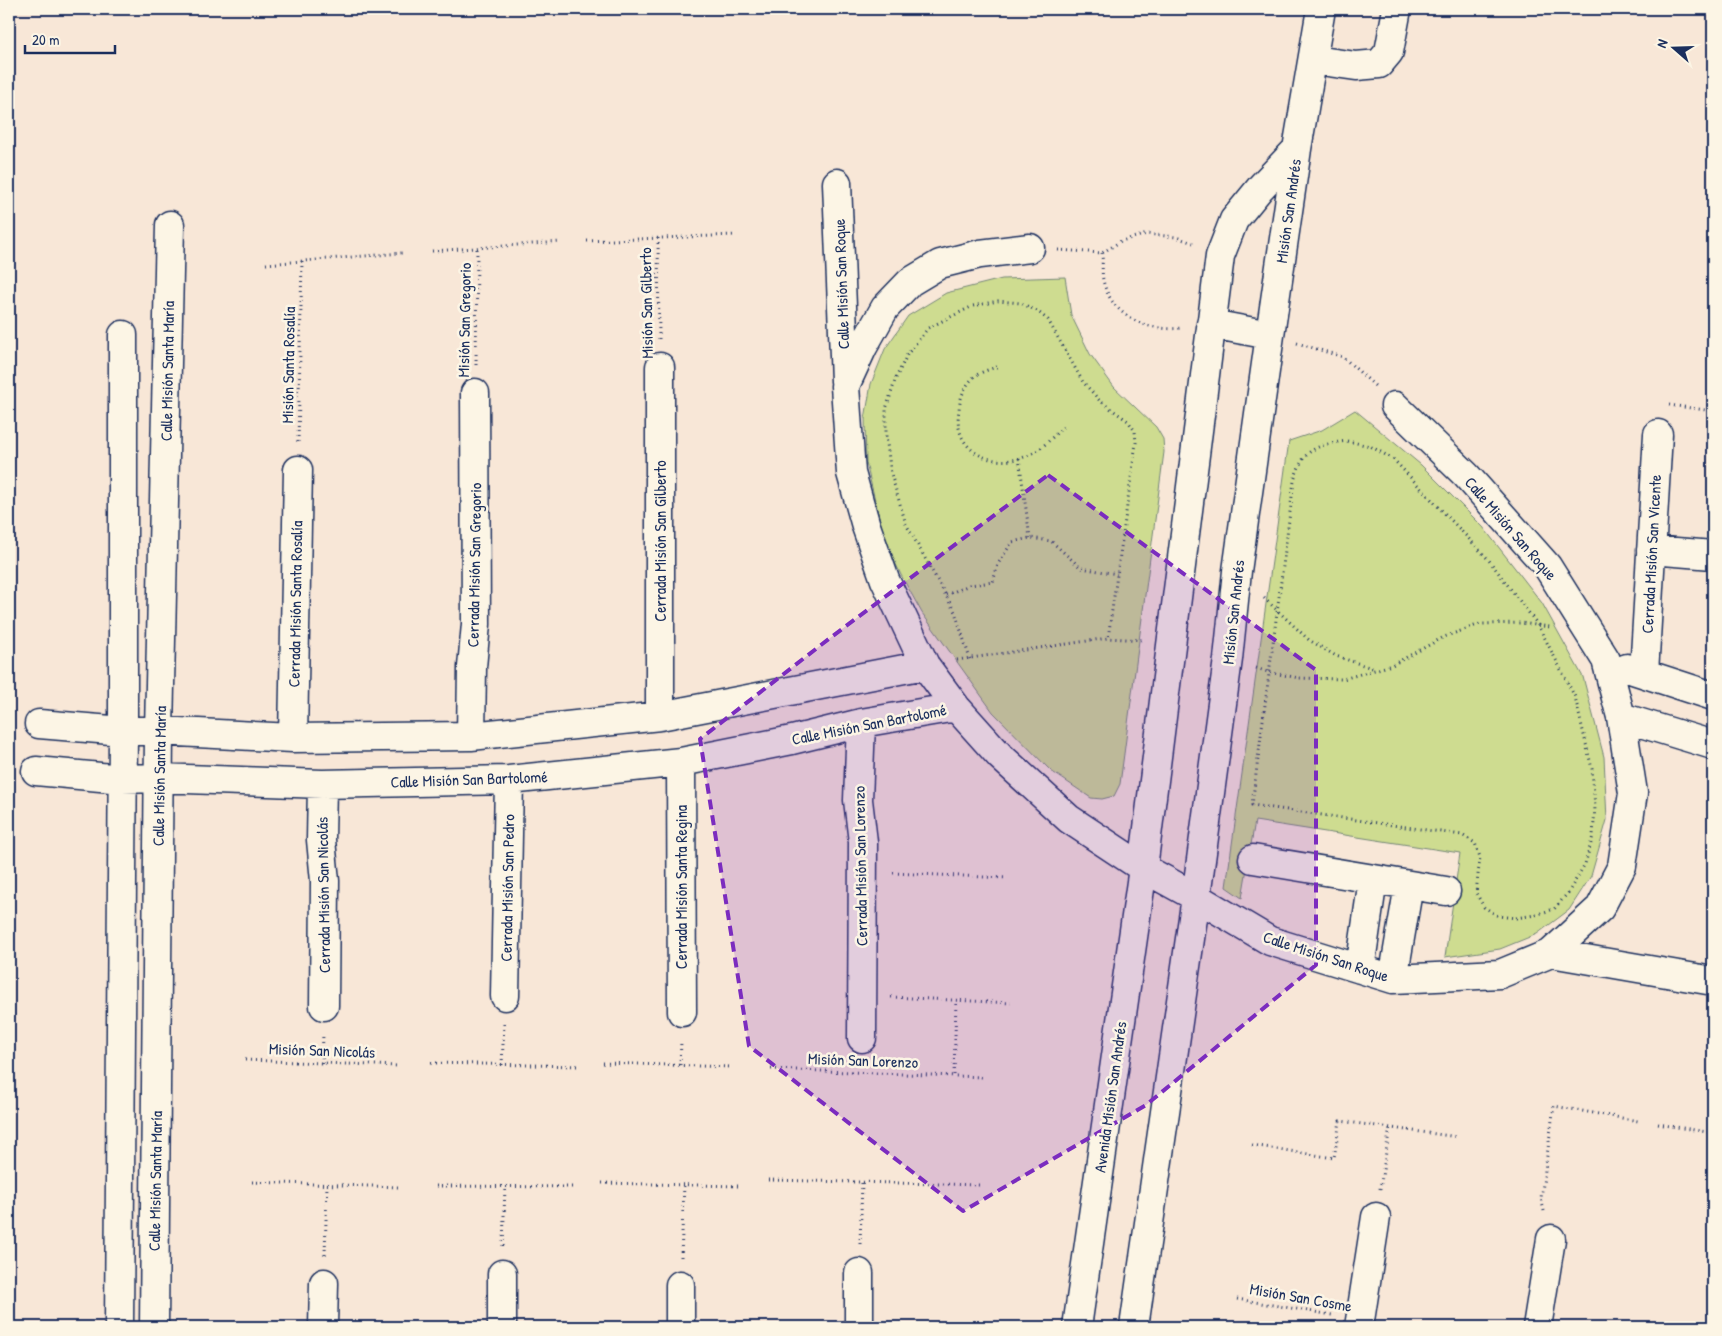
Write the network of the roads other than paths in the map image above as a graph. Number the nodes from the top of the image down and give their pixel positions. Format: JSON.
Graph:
{"nodes":[{"id":1,"x":1321,"y":9,"type":"edge"},
{"id":2,"x":1397,"y":9,"type":"edge"},
{"id":3,"x":1314,"y":60,"type":"junction"},
{"id":4,"x":1297,"y":149,"type":"junction"},
{"id":5,"x":837,"y":183,"type":"dead end"},
{"id":6,"x":170,"y":225,"type":"dead end"},
{"id":7,"x":1030,"y":248,"type":"road end"},
{"id":8,"x":1211,"y":324,"type":"junction"},
{"id":9,"x":123,"y":335,"type":"dead end"},
{"id":10,"x":1270,"y":335,"type":"junction"},
{"id":11,"x":660,"y":367,"type":"road end"},
{"id":12,"x":846,"y":386,"type":"junction"},
{"id":13,"x":475,"y":393,"type":"road end"},
{"id":14,"x":1395,"y":406,"type":"road end"},
{"id":15,"x":1658,"y":434,"type":"dead end"},
{"id":16,"x":298,"y":470,"type":"road end"},
{"id":17,"x":1651,"y":550,"type":"junction"},
{"id":18,"x":1713,"y":555,"type":"edge"},
{"id":19,"x":1606,"y":660,"type":"junction"},
{"id":20,"x":926,"y":664,"type":"junction"},
{"id":21,"x":1644,"y":673,"type":"junction"},
{"id":22,"x":1713,"y":696,"type":"edge"},
{"id":23,"x":956,"y":707,"type":"junction"},
{"id":24,"x":660,"y":716,"type":"junction"},
{"id":25,"x":1621,"y":717,"type":"junction"},
{"id":26,"x":39,"y":724,"type":"dead end"},
{"id":27,"x":862,"y":724,"type":"junction"},
{"id":28,"x":123,"y":731,"type":"junction"},
{"id":29,"x":159,"y":731,"type":"junction"},
{"id":30,"x":471,"y":736,"type":"junction"},
{"id":31,"x":293,"y":738,"type":"junction"},
{"id":32,"x":1713,"y":745,"type":"edge"},
{"id":33,"x":681,"y":762,"type":"junction"},
{"id":34,"x":36,"y":771,"type":"dead end"},
{"id":35,"x":159,"y":778,"type":"junction"},
{"id":36,"x":122,"y":779,"type":"junction"},
{"id":37,"x":509,"y":780,"type":"junction"},
{"id":38,"x":322,"y":784,"type":"junction"},
{"id":39,"x":1253,"y":859,"type":"dead end"},
{"id":40,"x":1143,"y":868,"type":"junction"},
{"id":41,"x":1373,"y":879,"type":"junction"},
{"id":42,"x":1409,"y":885,"type":"junction"},
{"id":43,"x":1446,"y":891,"type":"dead end"},
{"id":44,"x":1196,"y":897,"type":"junction"},
{"id":45,"x":1551,"y":953,"type":"junction"},
{"id":46,"x":1360,"y":969,"type":"junction"},
{"id":47,"x":1393,"y":978,"type":"junction"},
{"id":48,"x":1713,"y":981,"type":"edge"},
{"id":49,"x":505,"y":996,"type":"road end"},
{"id":50,"x":324,"y":1006,"type":"dead end"},
{"id":51,"x":682,"y":1012,"type":"dead end"},
{"id":52,"x":862,"y":1038,"type":"dead end"},
{"id":53,"x":1376,"y":1217,"type":"road end"},
{"id":54,"x":1551,"y":1239,"type":"road end"},
{"id":55,"x":859,"y":1272,"type":"road end"},
{"id":56,"x":502,"y":1274,"type":"road end"},
{"id":57,"x":324,"y":1283,"type":"road end"},
{"id":58,"x":680,"y":1285,"type":"road end"},
{"id":59,"x":1360,"y":1323,"type":"edge"},
{"id":60,"x":119,"y":1327,"type":"edge"},
{"id":61,"x":154,"y":1327,"type":"edge"},
{"id":62,"x":323,"y":1327,"type":"edge"},
{"id":63,"x":502,"y":1327,"type":"edge"},
{"id":64,"x":680,"y":1327,"type":"edge"},
{"id":65,"x":859,"y":1327,"type":"edge"},
{"id":66,"x":1077,"y":1327,"type":"edge"},
{"id":67,"x":1134,"y":1327,"type":"edge"},
{"id":68,"x":1537,"y":1327,"type":"edge"}],
"edges":[{"from":1,"to":3,"type":"street"},
{"from":2,"to":3,"type":"street"},
{"from":3,"to":4,"type":"street"},
{"from":4,"to":8,"type":"street","name":"Misión San Andrés"},
{"from":4,"to":10,"type":"street","name":"Misión San Andrés"},
{"from":5,"to":12,"type":"street","name":"Calle Misión San Roque"},
{"from":6,"to":29,"type":"street","name":"Calle Misión Santa María"},
{"from":7,"to":12,"type":"street","name":"Calle Misión San Roque"},
{"from":8,"to":10,"type":"street"},
{"from":8,"to":40,"type":"street","name":"Misión San Andrés"},
{"from":9,"to":28,"type":"street"},
{"from":10,"to":44,"type":"street","name":"Misión San Andrés"},
{"from":11,"to":24,"type":"street","name":"Cerrada Misión San Gilberto"},
{"from":12,"to":20,"type":"street","name":"Calle Misión San Roque"},
{"from":13,"to":30,"type":"street","name":"Cerrada Misión San Gregorio"},
{"from":14,"to":19,"type":"street","name":"Calle Misión San Roque"},
{"from":15,"to":17,"type":"street","name":"Cerrada Misión San Vicente"},
{"from":16,"to":31,"type":"street","name":"Cerrada Misión Santa Rosalía"},
{"from":17,"to":18,"type":"street"},
{"from":17,"to":21,"type":"street","name":"Cerrada Misión San Vicente"},
{"from":19,"to":21,"type":"street"},
{"from":19,"to":25,"type":"street","name":"Calle Misión San Roque"},
{"from":20,"to":23,"type":"street","name":"Calle Misión San Roque"},
{"from":20,"to":24,"type":"street"},
{"from":21,"to":22,"type":"street"},
{"from":23,"to":27,"type":"street","name":"Calle Misión San Bartolomé"},
{"from":23,"to":40,"type":"street","name":"Calle Misión San Roque"},
{"from":24,"to":30,"type":"street"},
{"from":25,"to":32,"type":"street"},
{"from":25,"to":45,"type":"street","name":"Calle Misión San Roque"},
{"from":26,"to":28,"type":"street"},
{"from":27,"to":33,"type":"street","name":"Calle Misión San Bartolomé"},
{"from":27,"to":52,"type":"street","name":"Cerrada Misión San Lorenzo"},
{"from":28,"to":29,"type":"street"},
{"from":28,"to":36,"type":"street"},
{"from":29,"to":31,"type":"street"},
{"from":29,"to":35,"type":"street","name":"Calle Misión Santa María"},
{"from":30,"to":31,"type":"street"},
{"from":33,"to":37,"type":"street","name":"Calle Misión San Bartolomé"},
{"from":33,"to":51,"type":"street","name":"Cerrada Misión Santa Regina"},
{"from":34,"to":36,"type":"street","name":"Calle Misión San Bartolomé"},
{"from":35,"to":36,"type":"street","name":"Calle Misión San Bartolomé"},
{"from":35,"to":38,"type":"street","name":"Calle Misión San Bartolomé"},
{"from":35,"to":61,"type":"street","name":"Calle Misión Santa María"},
{"from":36,"to":60,"type":"street"},
{"from":37,"to":38,"type":"street","name":"Calle Misión San Bartolomé"},
{"from":37,"to":49,"type":"street","name":"Cerrada Misión San Pedro"},
{"from":38,"to":50,"type":"street","name":"Cerrada Misión San Nicolás"},
{"from":39,"to":41,"type":"street"},
{"from":40,"to":44,"type":"street","name":"Calle Misión San Roque"},
{"from":40,"to":66,"type":"street","name":"Avenida Misión San Andrés"},
{"from":41,"to":42,"type":"street"},
{"from":41,"to":46,"type":"street"},
{"from":42,"to":43,"type":"street"},
{"from":42,"to":47,"type":"street"},
{"from":44,"to":46,"type":"street","name":"Calle Misión San Roque"},
{"from":44,"to":67,"type":"street"},
{"from":45,"to":47,"type":"street","name":"Calle Misión San Roque"},
{"from":45,"to":48,"type":"street"},
{"from":46,"to":47,"type":"street","name":"Calle Misión San Roque"},
{"from":53,"to":59,"type":"street"},
{"from":54,"to":68,"type":"street"},
{"from":55,"to":65,"type":"street"},
{"from":56,"to":63,"type":"street"},
{"from":57,"to":62,"type":"street"},
{"from":58,"to":64,"type":"street"}]}
